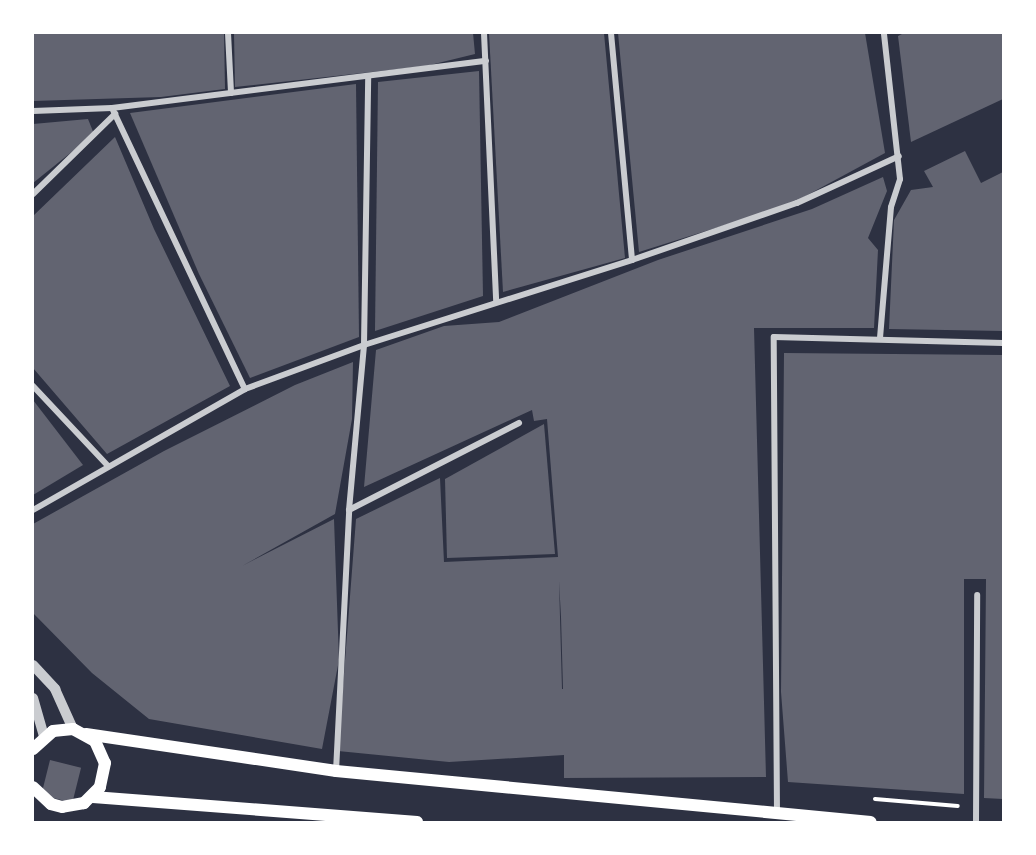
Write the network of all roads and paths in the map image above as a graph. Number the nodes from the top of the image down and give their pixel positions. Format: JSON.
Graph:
{"nodes":[{"id":1,"x":228,"y":33,"type":"edge"},
{"id":2,"x":484,"y":33,"type":"edge"},
{"id":3,"x":612,"y":33,"type":"edge"},
{"id":4,"x":884,"y":33,"type":"edge"},
{"id":5,"x":486,"y":61,"type":"junction"},
{"id":6,"x":368,"y":76,"type":"junction"},
{"id":7,"x":231,"y":93,"type":"junction"},
{"id":8,"x":33,"y":111,"type":"edge"},
{"id":9,"x":114,"y":111,"type":"junction"},
{"id":10,"x":899,"y":156,"type":"junction"},
{"id":11,"x":33,"y":194,"type":"edge"},
{"id":12,"x":632,"y":260,"type":"junction"},
{"id":13,"x":496,"y":301,"type":"junction"},
{"id":14,"x":880,"y":338,"type":"junction"},
{"id":15,"x":1003,"y":343,"type":"edge"},
{"id":16,"x":364,"y":345,"type":"junction"},
{"id":17,"x":33,"y":386,"type":"edge"},
{"id":18,"x":246,"y":389,"type":"junction"},
{"id":19,"x":519,"y":423,"type":"dead end"},
{"id":20,"x":108,"y":466,"type":"junction"},
{"id":21,"x":33,"y":510,"type":"edge"},
{"id":22,"x":349,"y":510,"type":"junction"},
{"id":23,"x":977,"y":595,"type":"dead end"},
{"id":24,"x":33,"y":665,"type":"edge"},
{"id":25,"x":33,"y":698,"type":"edge"},
{"id":26,"x":79,"y":731,"type":"junction"},
{"id":27,"x":36,"y":743,"type":"edge"},
{"id":28,"x":336,"y":771,"type":"junction"},
{"id":29,"x":33,"y":787,"type":"edge"},
{"id":30,"x":93,"y":797,"type":"junction"},
{"id":31,"x":38,"y":799,"type":"edge"},
{"id":32,"x":777,"y":814,"type":"junction"},
{"id":33,"x":417,"y":822,"type":"edge"},
{"id":34,"x":871,"y":822,"type":"edge"},
{"id":35,"x":976,"y":822,"type":"edge"}],
"edges":[{"from":1,"to":7,"type":"street"},
{"from":2,"to":5,"type":"street"},
{"from":3,"to":12,"type":"street"},
{"from":4,"to":10,"type":"street"},
{"from":5,"to":6,"type":"street"},
{"from":5,"to":13,"type":"street"},
{"from":6,"to":7,"type":"street"},
{"from":6,"to":16,"type":"street"},
{"from":7,"to":9,"type":"street"},
{"from":8,"to":9,"type":"street"},
{"from":9,"to":11,"type":"street"},
{"from":9,"to":18,"type":"street"},
{"from":10,"to":12,"type":"street"},
{"from":10,"to":14,"type":"street"},
{"from":12,"to":13,"type":"street"},
{"from":13,"to":16,"type":"street"},
{"from":14,"to":15,"type":"street"},
{"from":14,"to":32,"type":"street"},
{"from":16,"to":18,"type":"street"},
{"from":16,"to":22,"type":"street"},
{"from":17,"to":20,"type":"street"},
{"from":18,"to":20,"type":"street"},
{"from":19,"to":22,"type":"street"},
{"from":20,"to":21,"type":"street"},
{"from":22,"to":28,"type":"street"},
{"from":23,"to":35,"type":"street"},
{"from":24,"to":26,"type":"street"},
{"from":25,"to":27,"type":"street"},
{"from":26,"to":27,"type":"main road"},
{"from":26,"to":28,"type":"main road"},
{"from":26,"to":30,"type":"main road"},
{"from":28,"to":32,"type":"main road"},
{"from":29,"to":31,"type":"main road"},
{"from":30,"to":31,"type":"main road"},
{"from":30,"to":33,"type":"main road"},
{"from":32,"to":34,"type":"main road"}]}
